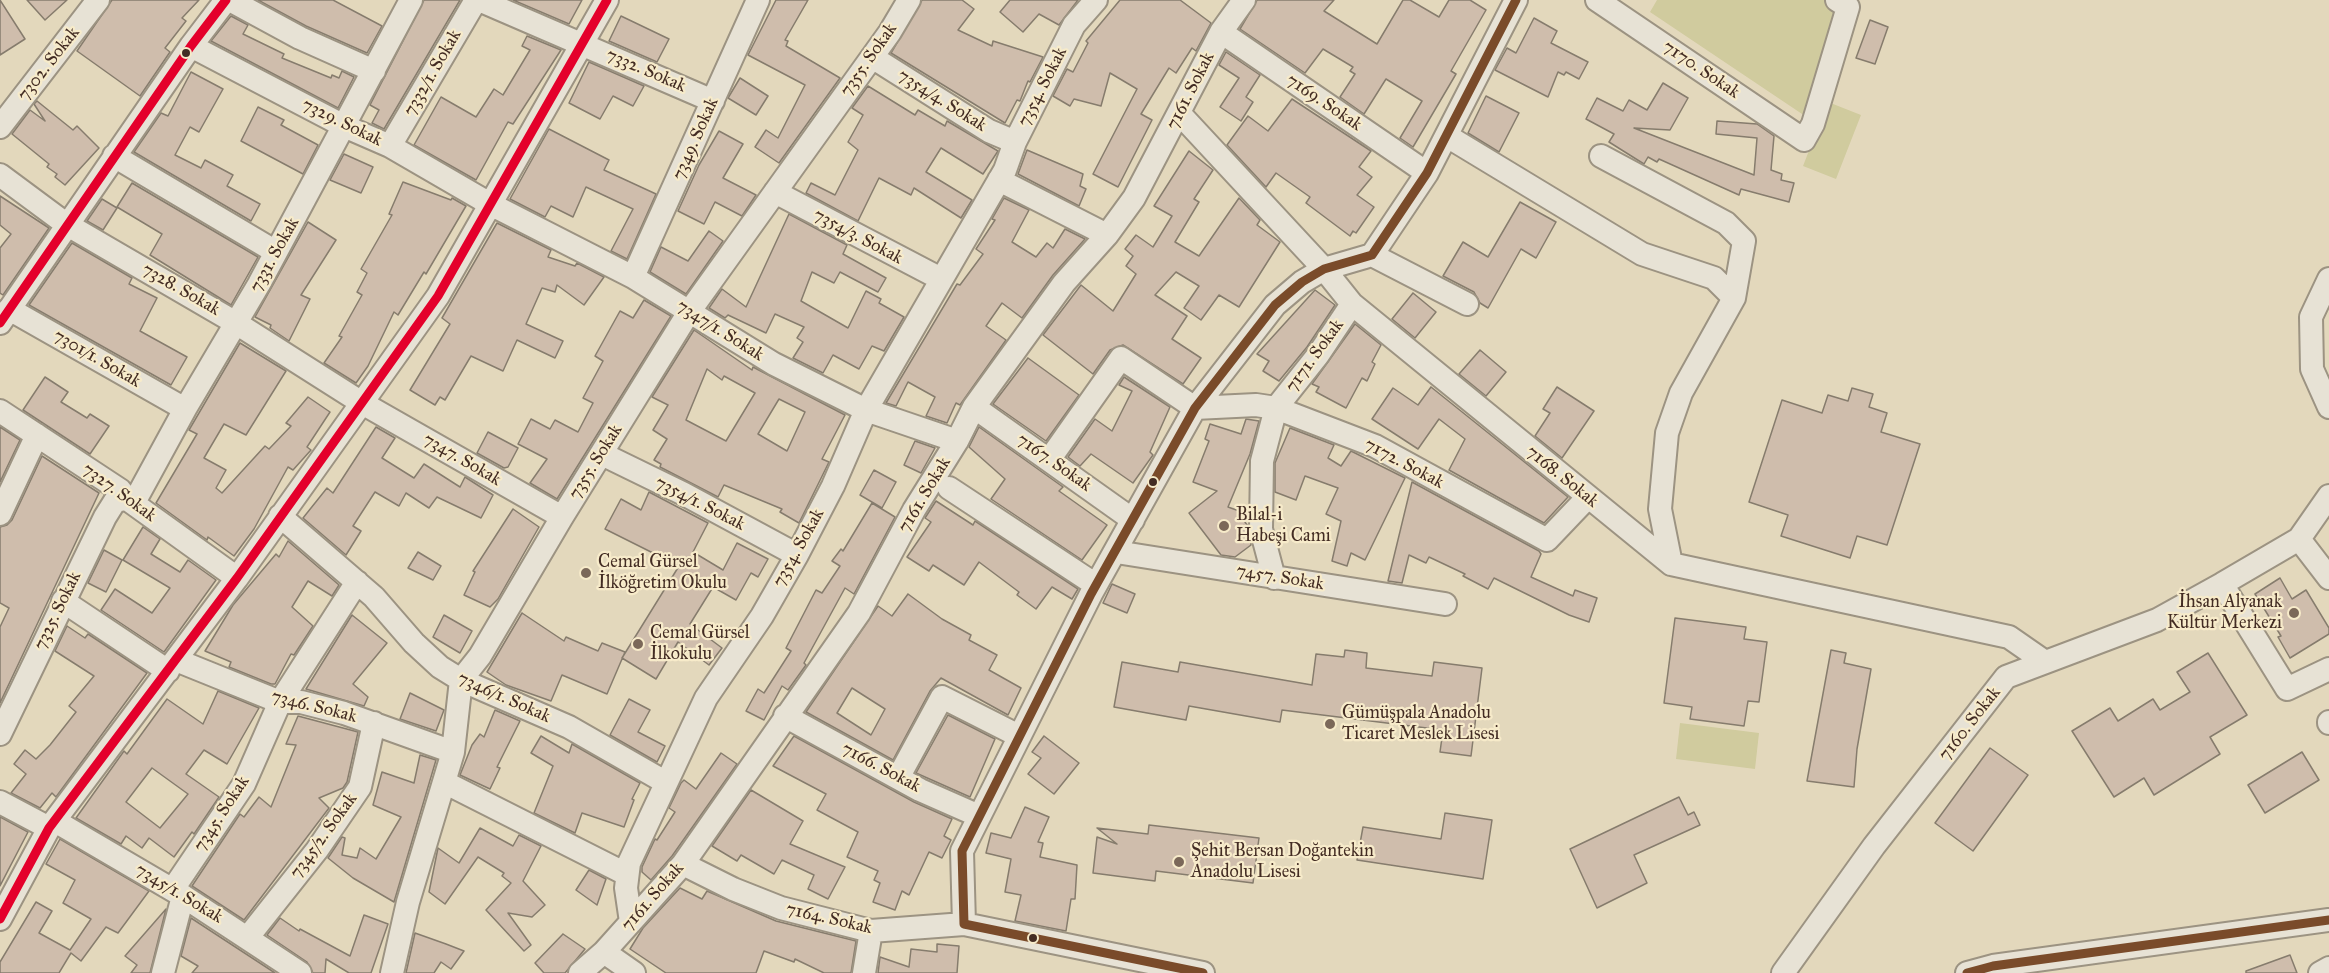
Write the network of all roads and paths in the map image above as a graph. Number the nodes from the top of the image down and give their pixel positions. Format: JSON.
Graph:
{"nodes":[{"id":1,"x":98,"y":0,"type":"edge"},
{"id":2,"x":228,"y":0,"type":"edge"},
{"id":3,"x":411,"y":0,"type":"edge"},
{"id":4,"x":477,"y":0,"type":"edge"},
{"id":5,"x":607,"y":0,"type":"edge"},
{"id":6,"x":758,"y":0,"type":"edge"},
{"id":7,"x":909,"y":0,"type":"edge"},
{"id":8,"x":1096,"y":0,"type":"edge"},
{"id":9,"x":1244,"y":0,"type":"edge"},
{"id":10,"x":1516,"y":0,"type":"edge"},
{"id":11,"x":1597,"y":0,"type":"edge"},
{"id":12,"x":1837,"y":0,"type":"edge"},
{"id":13,"x":1221,"y":32,"type":"junction"},
{"id":14,"x":583,"y":44,"type":"junction"},
{"id":15,"x":190,"y":46,"type":"junction"},
{"id":16,"x":872,"y":57,"type":"junction"},
{"id":17,"x":374,"y":71,"type":"junction"},
{"id":18,"x":713,"y":101,"type":"junction"},
{"id":19,"x":1179,"y":113,"type":"junction"},
{"id":20,"x":344,"y":126,"type":"junction"},
{"id":21,"x":0,"y":127,"type":"edge"},
{"id":22,"x":1447,"y":136,"type":"junction"},
{"id":23,"x":1015,"y":142,"type":"junction"},
{"id":24,"x":390,"y":146,"type":"junction"},
{"id":25,"x":114,"y":156,"type":"junction"},
{"id":26,"x":1601,"y":156,"type":"dead end"},
{"id":27,"x":1427,"y":174,"type":"junction"},
{"id":28,"x":0,"y":176,"type":"edge"},
{"id":29,"x":999,"y":180,"type":"junction"},
{"id":30,"x":775,"y":192,"type":"junction"},
{"id":31,"x":490,"y":204,"type":"junction"},
{"id":32,"x":66,"y":224,"type":"junction"},
{"id":33,"x":1107,"y":235,"type":"junction"},
{"id":34,"x":276,"y":252,"type":"junction"},
{"id":35,"x":1372,"y":255,"type":"junction"},
{"id":36,"x":1324,"y":269,"type":"junction"},
{"id":37,"x":633,"y":277,"type":"junction"},
{"id":38,"x":941,"y":279,"type":"junction"},
{"id":39,"x":2329,"y":279,"type":"edge"},
{"id":40,"x":1734,"y":298,"type":"junction"},
{"id":41,"x":1352,"y":304,"type":"junction"},
{"id":42,"x":1467,"y":304,"type":"dead end"},
{"id":43,"x":689,"y":312,"type":"junction"},
{"id":44,"x":5,"y":316,"type":"edge"},
{"id":45,"x":2320,"y":321,"type":"edge"},
{"id":46,"x":236,"y":323,"type":"junction"},
{"id":47,"x":362,"y":404,"type":"junction"},
{"id":48,"x":974,"y":407,"type":"junction"},
{"id":49,"x":2329,"y":407,"type":"edge"},
{"id":50,"x":1195,"y":408,"type":"junction"},
{"id":51,"x":1276,"y":408,"type":"junction"},
{"id":52,"x":185,"y":409,"type":"junction"},
{"id":53,"x":866,"y":410,"type":"junction"},
{"id":54,"x":0,"y":411,"type":"edge"},
{"id":55,"x":38,"y":435,"type":"junction"},
{"id":56,"x":957,"y":441,"type":"junction"},
{"id":57,"x":602,"y":454,"type":"junction"},
{"id":58,"x":1048,"y":460,"type":"junction"},
{"id":59,"x":949,"y":488,"type":"dead end"},
{"id":60,"x":2329,"y":496,"type":"edge"},
{"id":61,"x":1588,"y":497,"type":"junction"},
{"id":62,"x":127,"y":499,"type":"junction"},
{"id":63,"x":0,"y":514,"type":"edge"},
{"id":64,"x":280,"y":516,"type":"junction"},
{"id":65,"x":562,"y":517,"type":"junction"},
{"id":66,"x":1133,"y":520,"type":"junction"},
{"id":67,"x":2299,"y":539,"type":"junction"},
{"id":68,"x":1116,"y":552,"type":"junction"},
{"id":69,"x":796,"y":555,"type":"junction"},
{"id":70,"x":1671,"y":564,"type":"junction"},
{"id":71,"x":237,"y":578,"type":"junction"},
{"id":72,"x":1274,"y":578,"type":"junction"},
{"id":73,"x":2329,"y":578,"type":"edge"},
{"id":74,"x":357,"y":582,"type":"junction"},
{"id":75,"x":2222,"y":584,"type":"junction"},
{"id":76,"x":1096,"y":585,"type":"junction"},
{"id":77,"x":63,"y":601,"type":"junction"},
{"id":78,"x":1445,"y":604,"type":"dead end"},
{"id":79,"x":2045,"y":662,"type":"junction"},
{"id":80,"x":172,"y":666,"type":"junction"},
{"id":81,"x":2329,"y":669,"type":"edge"},
{"id":82,"x":461,"y":680,"type":"junction"},
{"id":83,"x":280,"y":702,"type":"junction"},
{"id":84,"x":785,"y":716,"type":"junction"},
{"id":85,"x":374,"y":723,"type":"junction"},
{"id":86,"x":0,"y":734,"type":"edge"},
{"id":87,"x":1019,"y":736,"type":"junction"},
{"id":88,"x":453,"y":752,"type":"junction"},
{"id":89,"x":898,"y":778,"type":"junction"},
{"id":90,"x":444,"y":782,"type":"junction"},
{"id":91,"x":665,"y":782,"type":"junction"},
{"id":92,"x":0,"y":802,"type":"edge"},
{"id":93,"x":979,"y":816,"type":"junction"},
{"id":94,"x":52,"y":824,"type":"junction"},
{"id":95,"x":683,"y":864,"type":"junction"},
{"id":96,"x":626,"y":874,"type":"junction"},
{"id":97,"x":178,"y":892,"type":"junction"},
{"id":98,"x":0,"y":919,"type":"edge"},
{"id":99,"x":2329,"y":920,"type":"edge"},
{"id":100,"x":631,"y":922,"type":"junction"},
{"id":101,"x":964,"y":924,"type":"junction"},
{"id":102,"x":871,"y":931,"type":"junction"},
{"id":103,"x":248,"y":937,"type":"junction"},
{"id":104,"x":604,"y":952,"type":"junction"},
{"id":105,"x":2329,"y":968,"type":"edge"},
{"id":106,"x":163,"y":973,"type":"edge"},
{"id":107,"x":300,"y":973,"type":"edge"},
{"id":108,"x":392,"y":973,"type":"edge"},
{"id":109,"x":580,"y":973,"type":"edge"},
{"id":110,"x":634,"y":973,"type":"edge"},
{"id":111,"x":864,"y":973,"type":"edge"},
{"id":112,"x":1196,"y":973,"type":"edge"},
{"id":113,"x":1203,"y":973,"type":"edge"},
{"id":114,"x":1783,"y":973,"type":"edge"},
{"id":115,"x":1967,"y":973,"type":"edge"},
{"id":116,"x":2320,"y":973,"type":"edge"}],
"edges":[{"from":1,"to":21,"type":"street","name":"7302. Sokak"},
{"from":2,"to":15,"type":"street"},
{"from":2,"to":17,"type":"street"},
{"from":3,"to":17,"type":"street","name":"7331. Sokak"},
{"from":4,"to":14,"type":"street","name":"7332. Sokak"},
{"from":4,"to":24,"type":"street","name":"7332/1. Sokak"},
{"from":5,"to":14,"type":"street"},
{"from":6,"to":18,"type":"street","name":"7349. Sokak"},
{"from":7,"to":16,"type":"street","name":"7355. Sokak"},
{"from":8,"to":23,"type":"street","name":"7354. Sokak"},
{"from":9,"to":13,"type":"street","name":"7161. Sokak"},
{"from":10,"to":22,"type":"street"},
{"from":11,"to":12,"type":"street","name":"7170. Sokak"},
{"from":13,"to":19,"type":"street","name":"7161. Sokak"},
{"from":13,"to":27,"type":"street","name":"7169. Sokak"},
{"from":14,"to":18,"type":"street","name":"7332. Sokak"},
{"from":14,"to":31,"type":"street"},
{"from":15,"to":20,"type":"street","name":"7329. Sokak"},
{"from":15,"to":25,"type":"street"},
{"from":16,"to":23,"type":"street","name":"7354/4. Sokak"},
{"from":16,"to":30,"type":"street","name":"7355. Sokak"},
{"from":17,"to":20,"type":"street","name":"7331. Sokak"},
{"from":18,"to":37,"type":"street","name":"7349. Sokak"},
{"from":19,"to":33,"type":"street","name":"7161. Sokak"},
{"from":19,"to":36,"type":"street","name":"7168. Sokak"},
{"from":20,"to":24,"type":"street","name":"7329. Sokak"},
{"from":20,"to":34,"type":"street","name":"7331. Sokak"},
{"from":22,"to":27,"type":"street"},
{"from":22,"to":40,"type":"street"},
{"from":23,"to":29,"type":"street","name":"7354. Sokak"},
{"from":24,"to":31,"type":"street","name":"7329. Sokak"},
{"from":25,"to":32,"type":"street"},
{"from":25,"to":34,"type":"street"},
{"from":26,"to":40,"type":"street"},
{"from":27,"to":35,"type":"street"},
{"from":28,"to":32,"type":"street","name":"7328. Sokak"},
{"from":29,"to":33,"type":"street"},
{"from":29,"to":38,"type":"street","name":"7354. Sokak"},
{"from":30,"to":38,"type":"street","name":"7354/3. Sokak"},
{"from":30,"to":43,"type":"street","name":"7355. Sokak"},
{"from":31,"to":37,"type":"street","name":"7347/1. Sokak"},
{"from":31,"to":47,"type":"street"},
{"from":32,"to":44,"type":"street"},
{"from":32,"to":46,"type":"street","name":"7328. Sokak"},
{"from":33,"to":48,"type":"street","name":"7161. Sokak"},
{"from":34,"to":46,"type":"street","name":"7331. Sokak"},
{"from":35,"to":36,"type":"street"},
{"from":35,"to":42,"type":"street"},
{"from":36,"to":41,"type":"street","name":"7168. Sokak"},
{"from":36,"to":50,"type":"street"},
{"from":37,"to":43,"type":"street","name":"7347/1. Sokak"},
{"from":38,"to":53,"type":"street","name":"7354. Sokak"},
{"from":39,"to":45,"type":"street"},
{"from":40,"to":70,"type":"street"},
{"from":41,"to":51,"type":"street","name":"7171. Sokak"},
{"from":41,"to":61,"type":"street","name":"7168. Sokak"},
{"from":43,"to":53,"type":"street","name":"7347/1. Sokak"},
{"from":43,"to":57,"type":"street","name":"7355. Sokak"},
{"from":44,"to":52,"type":"street","name":"7301/1. Sokak"},
{"from":45,"to":49,"type":"street"},
{"from":46,"to":47,"type":"street","name":"7328. Sokak"},
{"from":46,"to":52,"type":"street","name":"7331. Sokak"},
{"from":47,"to":64,"type":"street"},
{"from":47,"to":65,"type":"street","name":"7347. Sokak"},
{"from":48,"to":56,"type":"street","name":"7161. Sokak"},
{"from":48,"to":58,"type":"street","name":"7167. Sokak"},
{"from":50,"to":51,"type":"street","name":"7172. Sokak"},
{"from":50,"to":58,"type":"street"},
{"from":50,"to":66,"type":"street"},
{"from":51,"to":61,"type":"street","name":"7172. Sokak"},
{"from":51,"to":72,"type":"street"},
{"from":52,"to":62,"type":"street","name":"7331. Sokak"},
{"from":53,"to":56,"type":"street","name":"7347/1. Sokak"},
{"from":53,"to":69,"type":"street","name":"7354. Sokak"},
{"from":54,"to":55,"type":"street","name":"7327. Sokak"},
{"from":55,"to":62,"type":"street","name":"7327. Sokak"},
{"from":55,"to":63,"type":"street"},
{"from":56,"to":84,"type":"street","name":"7161. Sokak"},
{"from":57,"to":65,"type":"street","name":"7355. Sokak"},
{"from":57,"to":69,"type":"street","name":"7354/1. Sokak"},
{"from":58,"to":66,"type":"street","name":"7167. Sokak"},
{"from":59,"to":76,"type":"street"},
{"from":60,"to":67,"type":"street"},
{"from":61,"to":70,"type":"street","name":"7168. Sokak"},
{"from":62,"to":71,"type":"street","name":"7327. Sokak"},
{"from":62,"to":77,"type":"street","name":"7325. Sokak"},
{"from":64,"to":71,"type":"street"},
{"from":64,"to":74,"type":"street","name":"7346/1. Sokak"},
{"from":65,"to":82,"type":"street","name":"7355. Sokak"},
{"from":66,"to":68,"type":"street"},
{"from":67,"to":73,"type":"street"},
{"from":67,"to":75,"type":"street","name":"7160. Sokak"},
{"from":68,"to":72,"type":"street","name":"7457. Sokak"},
{"from":68,"to":76,"type":"street"},
{"from":69,"to":91,"type":"street","name":"7354. Sokak"},
{"from":70,"to":79,"type":"street","name":"7168. Sokak"},
{"from":71,"to":80,"type":"street"},
{"from":72,"to":78,"type":"street","name":"7457. Sokak"},
{"from":74,"to":82,"type":"street","name":"7346/1. Sokak"},
{"from":74,"to":83,"type":"street","name":"7345. Sokak"},
{"from":75,"to":79,"type":"street","name":"7160. Sokak"},
{"from":75,"to":81,"type":"street"},
{"from":76,"to":87,"type":"street"},
{"from":77,"to":80,"type":"street","name":"7346. Sokak"},
{"from":77,"to":86,"type":"street","name":"7325. Sokak"},
{"from":79,"to":114,"type":"street","name":"7160. Sokak"},
{"from":80,"to":83,"type":"street","name":"7346. Sokak"},
{"from":80,"to":94,"type":"street"},
{"from":82,"to":88,"type":"street"},
{"from":82,"to":91,"type":"street","name":"7346/1. Sokak"},
{"from":83,"to":85,"type":"street","name":"7346. Sokak"},
{"from":83,"to":97,"type":"street","name":"7345. Sokak"},
{"from":84,"to":89,"type":"street","name":"7166. Sokak"},
{"from":84,"to":95,"type":"street","name":"7161. Sokak"},
{"from":85,"to":88,"type":"street","name":"7346. Sokak"},
{"from":85,"to":103,"type":"street","name":"7345/2. Sokak"},
{"from":87,"to":89,"type":"street"},
{"from":87,"to":93,"type":"street"},
{"from":88,"to":90,"type":"street"},
{"from":89,"to":93,"type":"street","name":"7166. Sokak"},
{"from":90,"to":96,"type":"street"},
{"from":90,"to":108,"type":"street"},
{"from":91,"to":96,"type":"street","name":"7354. Sokak"},
{"from":92,"to":94,"type":"street","name":"7345/1. Sokak"},
{"from":93,"to":101,"type":"street"},
{"from":94,"to":97,"type":"street","name":"7345/1. Sokak"},
{"from":94,"to":98,"type":"street"},
{"from":95,"to":100,"type":"street","name":"7161. Sokak"},
{"from":95,"to":102,"type":"street","name":"7164. Sokak"},
{"from":96,"to":100,"type":"street","name":"7354. Sokak"},
{"from":97,"to":103,"type":"street","name":"7345/1. Sokak"},
{"from":97,"to":106,"type":"street","name":"7345. Sokak"},
{"from":99,"to":115,"type":"street"},
{"from":100,"to":104,"type":"street","name":"7161. Sokak"},
{"from":101,"to":102,"type":"street","name":"7164. Sokak"},
{"from":101,"to":112,"type":"street","name":"7164. Sokak"},
{"from":102,"to":111,"type":"street"},
{"from":103,"to":107,"type":"street","name":"7345/1. Sokak"},
{"from":104,"to":109,"type":"street","name":"7161. Sokak"},
{"from":104,"to":110,"type":"street"},
{"from":105,"to":116,"type":"street"},
{"from":112,"to":113,"type":"street","name":"7164. Sokak"}]}
